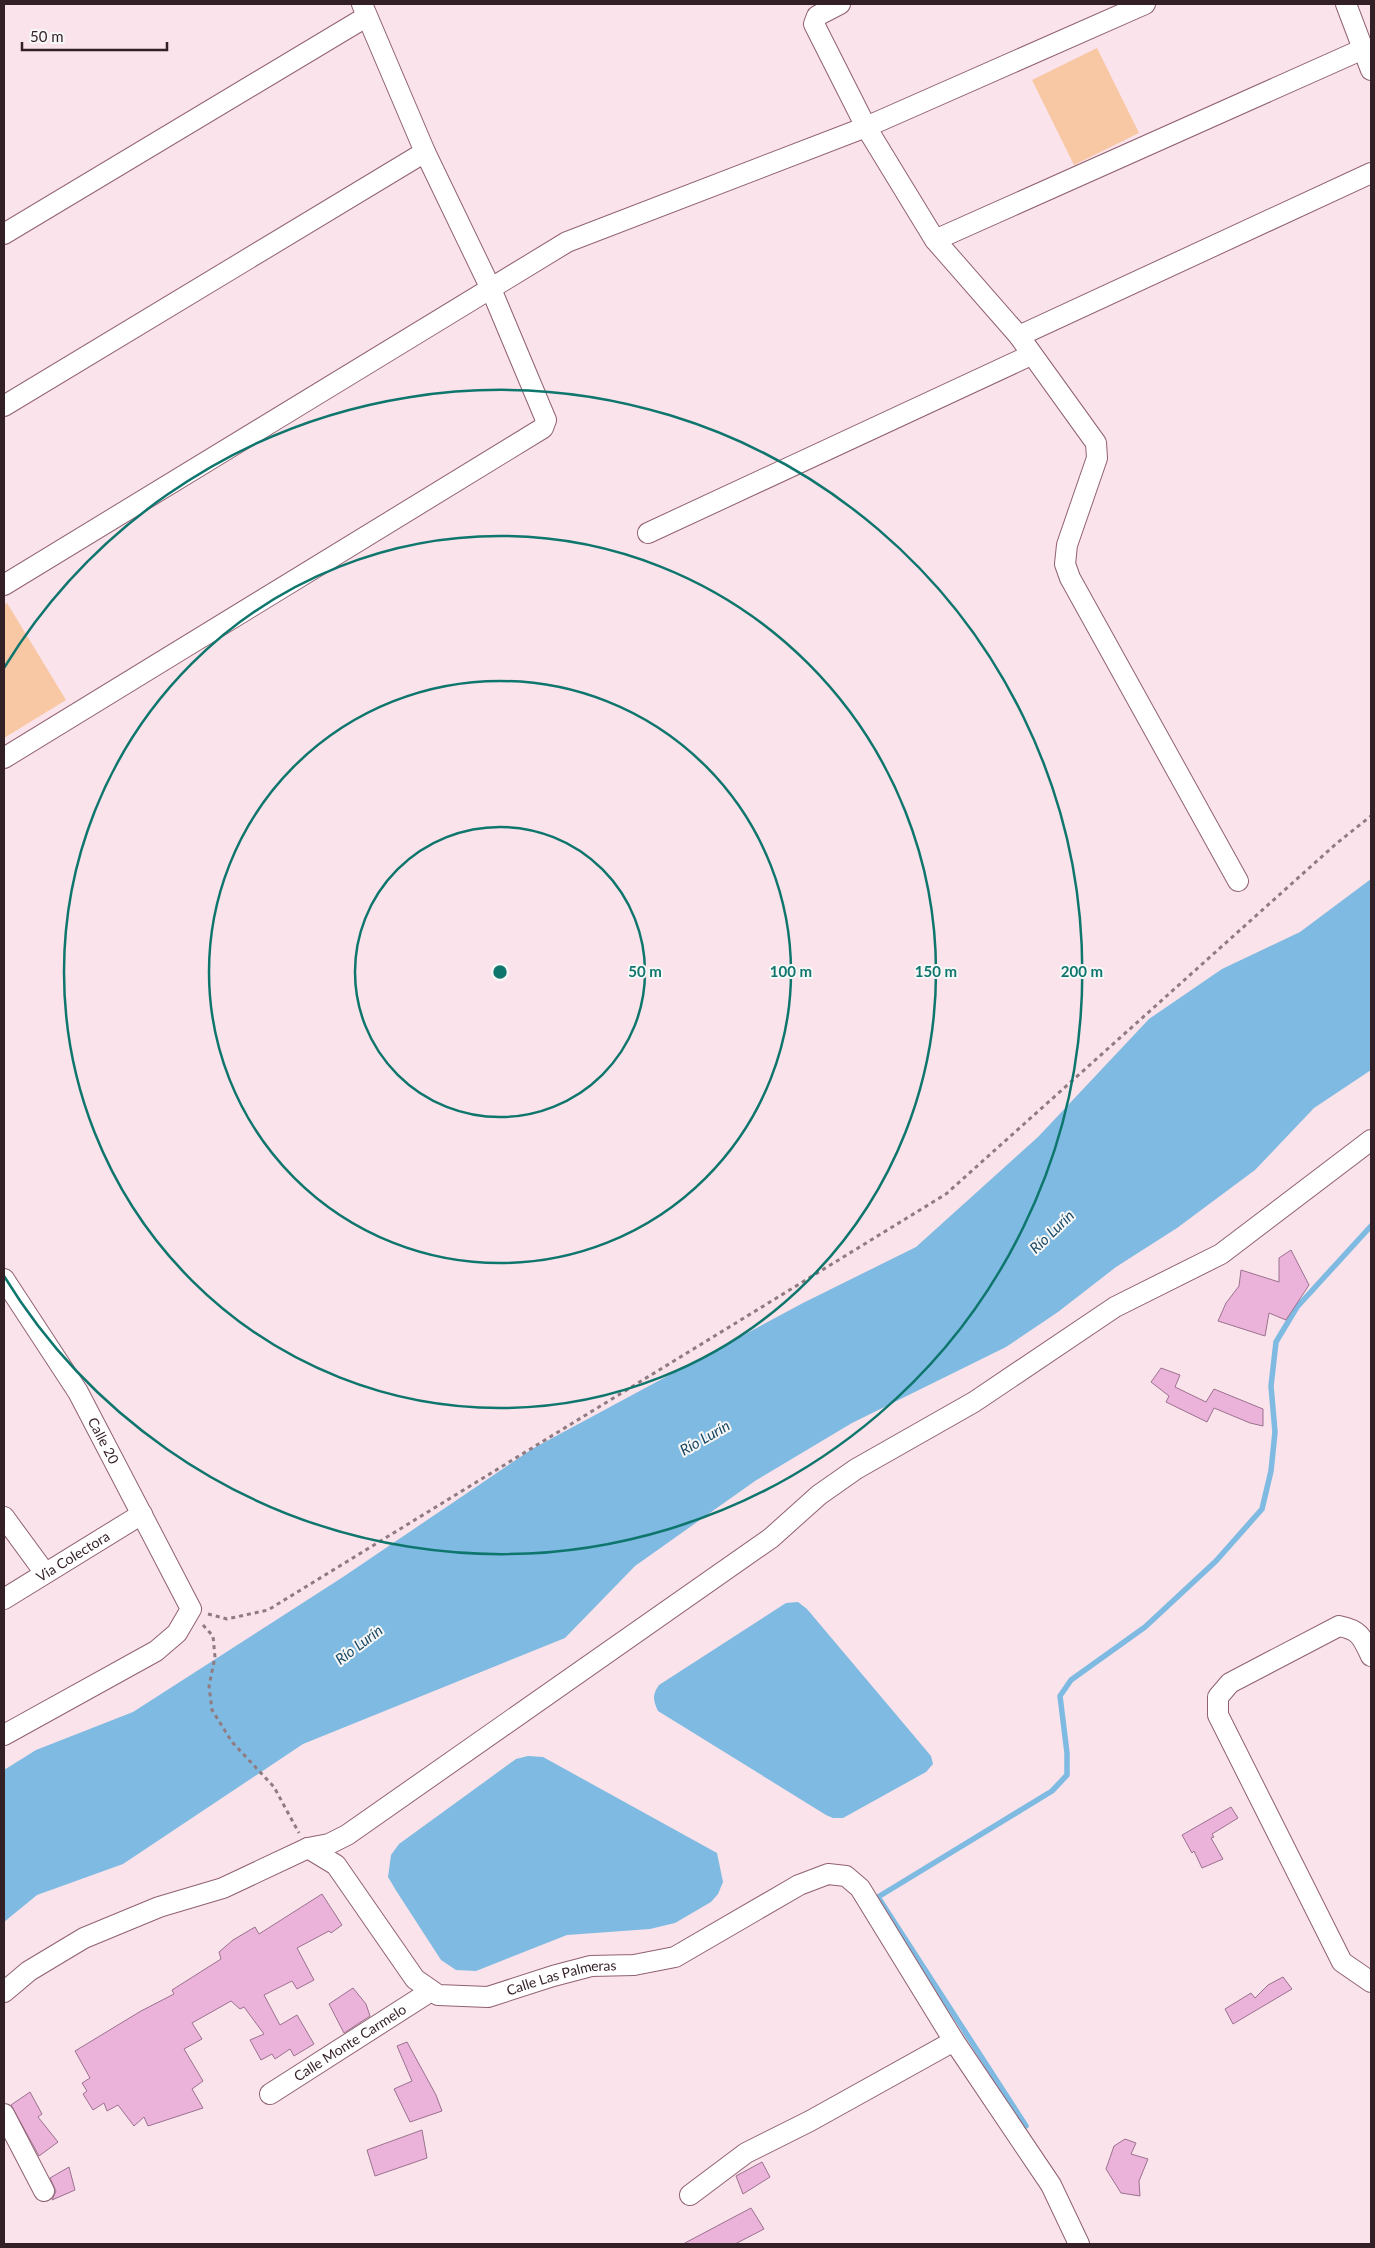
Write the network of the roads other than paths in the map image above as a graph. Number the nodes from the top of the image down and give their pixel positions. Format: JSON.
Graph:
{"nodes":[{"id":1,"x":840,"y":4,"type":"edge"},
{"id":2,"x":1145,"y":4,"type":"edge"},
{"id":3,"x":1346,"y":4,"type":"edge"},
{"id":4,"x":364,"y":10,"type":"edge"},
{"id":5,"x":1363,"y":49,"type":"junction"},
{"id":6,"x":1371,"y":70,"type":"edge"},
{"id":7,"x":866,"y":127,"type":"junction"},
{"id":8,"x":426,"y":152,"type":"junction"},
{"id":9,"x":1371,"y":173,"type":"edge"},
{"id":10,"x":4,"y":234,"type":"edge"},
{"id":11,"x":935,"y":240,"type":"junction"},
{"id":12,"x":491,"y":289,"type":"junction"},
{"id":13,"x":1019,"y":336,"type":"junction"},
{"id":14,"x":1031,"y":354,"type":"junction"},
{"id":15,"x":4,"y":406,"type":"edge"},
{"id":16,"x":648,"y":533,"type":"dead end"},
{"id":17,"x":4,"y":585,"type":"edge"},
{"id":18,"x":4,"y":758,"type":"edge"},
{"id":19,"x":1238,"y":881,"type":"dead end"},
{"id":20,"x":1371,"y":1140,"type":"edge"},
{"id":21,"x":4,"y":1279,"type":"edge"},
{"id":22,"x":142,"y":1514,"type":"junction"},
{"id":23,"x":4,"y":1517,"type":"edge"},
{"id":24,"x":45,"y":1574,"type":"junction"},
{"id":25,"x":4,"y":1599,"type":"edge"},
{"id":26,"x":1371,"y":1656,"type":"edge"},
{"id":27,"x":4,"y":1735,"type":"edge"},
{"id":28,"x":308,"y":1848,"type":"junction"},
{"id":29,"x":1371,"y":1982,"type":"edge"},
{"id":30,"x":431,"y":1991,"type":"junction"},
{"id":31,"x":4,"y":1992,"type":"edge"},
{"id":32,"x":954,"y":2041,"type":"junction"},
{"id":33,"x":270,"y":2094,"type":"dead end"},
{"id":34,"x":4,"y":2114,"type":"edge"},
{"id":35,"x":44,"y":2191,"type":"dead end"},
{"id":36,"x":690,"y":2195,"type":"dead end"},
{"id":37,"x":1079,"y":2244,"type":"edge"}],
"edges":[{"from":1,"to":7,"type":"street"},
{"from":2,"to":7,"type":"street"},
{"from":3,"to":5,"type":"street"},
{"from":4,"to":8,"type":"street"},
{"from":4,"to":10,"type":"street"},
{"from":5,"to":6,"type":"street"},
{"from":5,"to":11,"type":"street"},
{"from":7,"to":11,"type":"street"},
{"from":7,"to":12,"type":"street"},
{"from":8,"to":12,"type":"street"},
{"from":8,"to":15,"type":"street"},
{"from":9,"to":13,"type":"street"},
{"from":11,"to":13,"type":"street"},
{"from":12,"to":17,"type":"street"},
{"from":12,"to":18,"type":"street"},
{"from":13,"to":14,"type":"street"},
{"from":14,"to":16,"type":"street"},
{"from":14,"to":19,"type":"street"},
{"from":20,"to":28,"type":"street"},
{"from":21,"to":22,"type":"street","name":"Calle 20"},
{"from":22,"to":24,"type":"street","name":"Via Colectora"},
{"from":22,"to":27,"type":"street","name":"Calle 20"},
{"from":23,"to":24,"type":"street"},
{"from":24,"to":25,"type":"street","name":"Via Colectora"},
{"from":26,"to":29,"type":"street"},
{"from":28,"to":30,"type":"street"},
{"from":28,"to":31,"type":"street"},
{"from":30,"to":32,"type":"street","name":"Calle Las Palmeras"},
{"from":30,"to":33,"type":"street","name":"Calle Monte Carmelo"},
{"from":32,"to":36,"type":"street"},
{"from":32,"to":37,"type":"street"},
{"from":34,"to":35,"type":"street"}]}
